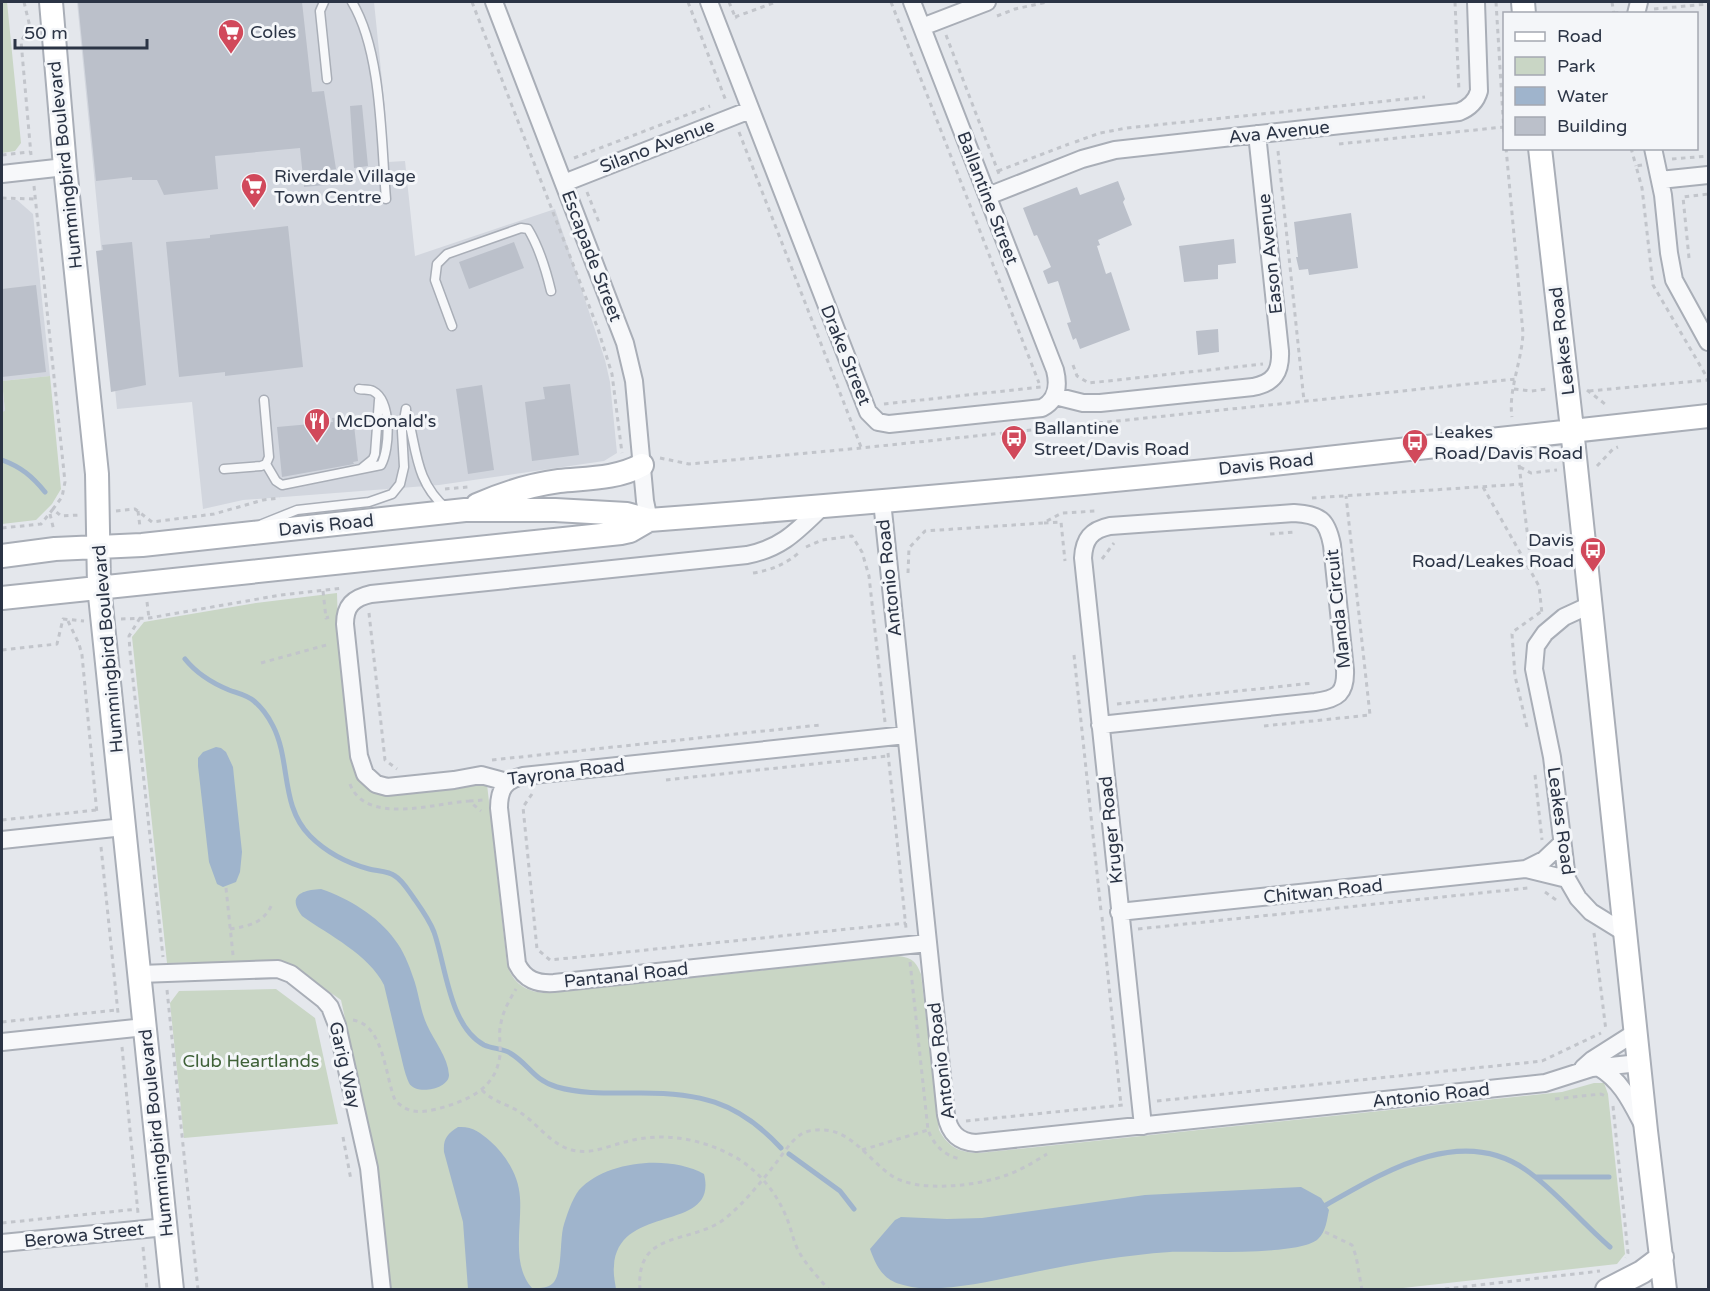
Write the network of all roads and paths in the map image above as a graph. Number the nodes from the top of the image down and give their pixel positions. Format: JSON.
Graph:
{"nodes":[{"id":1,"x":24,"y":2,"type":"edge"},
{"id":2,"x":324,"y":2,"type":"edge"},
{"id":3,"x":352,"y":2,"type":"edge"},
{"id":4,"x":472,"y":2,"type":"edge"},
{"id":5,"x":494,"y":2,"type":"edge"},
{"id":6,"x":688,"y":2,"type":"edge"},
{"id":7,"x":776,"y":2,"type":"edge"},
{"id":8,"x":891,"y":2,"type":"edge"},
{"id":9,"x":912,"y":2,"type":"edge"},
{"id":10,"x":987,"y":2,"type":"edge"},
{"id":11,"x":1455,"y":2,"type":"edge"},
{"id":12,"x":1476,"y":2,"type":"edge"},
{"id":13,"x":1496,"y":2,"type":"edge"},
{"id":14,"x":50,"y":4,"type":"edge"},
{"id":15,"x":715,"y":4,"type":"edge"},
{"id":16,"x":1708,"y":4,"type":"edge"},
{"id":17,"x":1647,"y":5,"type":"edge"},
{"id":18,"x":735,"y":17,"type":"dead end"},
{"id":19,"x":939,"y":20,"type":"junction"},
{"id":20,"x":922,"y":27,"type":"junction"},
{"id":21,"x":327,"y":79,"type":"dead end"},
{"id":22,"x":1459,"y":93,"type":"dead end"},
{"id":23,"x":715,"y":104,"type":"dead end"},
{"id":24,"x":750,"y":110,"type":"junction"},
{"id":25,"x":733,"y":117,"type":"junction"},
{"id":26,"x":1503,"y":117,"type":"edge"},
{"id":27,"x":1257,"y":134,"type":"junction"},
{"id":28,"x":1506,"y":150,"type":"edge"},
{"id":29,"x":1540,"y":150,"type":"edge"},
{"id":30,"x":1632,"y":150,"type":"edge"},
{"id":31,"x":1653,"y":150,"type":"edge"},
{"id":32,"x":1278,"y":151,"type":"dead end"},
{"id":33,"x":30,"y":152,"type":"junction"},
{"id":34,"x":2,"y":155,"type":"edge"},
{"id":35,"x":574,"y":158,"type":"dead end"},
{"id":36,"x":1636,"y":166,"type":"dead end"},
{"id":37,"x":65,"y":167,"type":"junction"},
{"id":38,"x":32,"y":171,"type":"junction"},
{"id":39,"x":2,"y":174,"type":"edge"},
{"id":40,"x":1708,"y":176,"type":"edge"},
{"id":41,"x":1660,"y":180,"type":"junction"},
{"id":42,"x":564,"y":183,"type":"junction"},
{"id":43,"x":1004,"y":189,"type":"junction"},
{"id":44,"x":1708,"y":194,"type":"edge"},
{"id":45,"x":988,"y":196,"type":"junction"},
{"id":46,"x":2,"y":198,"type":"edge"},
{"id":47,"x":35,"y":199,"type":"junction"},
{"id":48,"x":386,"y":199,"type":"dead end"},
{"id":49,"x":1689,"y":262,"type":"dead end"},
{"id":50,"x":551,"y":291,"type":"dead end"},
{"id":51,"x":452,"y":326,"type":"dead end"},
{"id":52,"x":1708,"y":342,"type":"edge"},
{"id":53,"x":1069,"y":355,"type":"dead end"},
{"id":54,"x":1300,"y":361,"type":"junction"},
{"id":55,"x":1279,"y":368,"type":"junction"},
{"id":56,"x":1077,"y":376,"type":"junction"},
{"id":57,"x":1516,"y":379,"type":"junction"},
{"id":58,"x":1708,"y":380,"type":"edge"},
{"id":59,"x":358,"y":389,"type":"dead end"},
{"id":60,"x":1589,"y":392,"type":"dead end"},
{"id":61,"x":1050,"y":393,"type":"junction"},
{"id":62,"x":264,"y":400,"type":"dead end"},
{"id":63,"x":1305,"y":401,"type":"junction"},
{"id":64,"x":865,"y":406,"type":"junction"},
{"id":65,"x":845,"y":408,"type":"junction"},
{"id":66,"x":1708,"y":416,"type":"edge"},
{"id":67,"x":1572,"y":429,"type":"junction"},
{"id":68,"x":1515,"y":437,"type":"junction"},
{"id":69,"x":1622,"y":445,"type":"dead end"},
{"id":70,"x":861,"y":448,"type":"junction"},
{"id":71,"x":622,"y":455,"type":"junction"},
{"id":72,"x":642,"y":459,"type":"junction"},
{"id":73,"x":615,"y":460,"type":"dead end"},
{"id":74,"x":266,"y":464,"type":"junction"},
{"id":75,"x":1520,"y":466,"type":"junction"},
{"id":76,"x":225,"y":469,"type":"dead end"},
{"id":77,"x":1575,"y":469,"type":"junction"},
{"id":78,"x":469,"y":487,"type":"dead end"},
{"id":79,"x":429,"y":489,"type":"junction"},
{"id":80,"x":1346,"y":495,"type":"dead end"},
{"id":81,"x":286,"y":497,"type":"dead end"},
{"id":82,"x":882,"y":501,"type":"junction"},
{"id":83,"x":1309,"y":506,"type":"junction"},
{"id":84,"x":822,"y":507,"type":"junction"},
{"id":85,"x":53,"y":509,"type":"junction"},
{"id":86,"x":458,"y":511,"type":"junction"},
{"id":87,"x":97,"y":514,"type":"junction"},
{"id":88,"x":650,"y":520,"type":"junction"},
{"id":89,"x":1043,"y":523,"type":"dead end"},
{"id":90,"x":2,"y":528,"type":"edge"},
{"id":91,"x":1265,"y":534,"type":"dead end"},
{"id":92,"x":231,"y":536,"type":"junction"},
{"id":93,"x":1124,"y":543,"type":"dead end"},
{"id":94,"x":99,"y":547,"type":"junction"},
{"id":95,"x":2,"y":556,"type":"edge"},
{"id":96,"x":1065,"y":568,"type":"dead end"},
{"id":97,"x":1103,"y":568,"type":"dead end"},
{"id":98,"x":1533,"y":574,"type":"dead end"},
{"id":99,"x":99,"y":586,"type":"junction"},
{"id":100,"x":5,"y":601,"type":"edge"},
{"id":101,"x":1590,"y":605,"type":"junction"},
{"id":102,"x":1542,"y":611,"type":"dead end"},
{"id":103,"x":369,"y":613,"type":"dead end"},
{"id":104,"x":140,"y":618,"type":"dead end"},
{"id":105,"x":326,"y":618,"type":"dead end"},
{"id":106,"x":68,"y":621,"type":"dead end"},
{"id":107,"x":328,"y":623,"type":"dead end"},
{"id":108,"x":346,"y":639,"type":"junction"},
{"id":109,"x":1074,"y":651,"type":"dead end"},
{"id":110,"x":130,"y":652,"type":"dead end"},
{"id":111,"x":261,"y":663,"type":"dead end"},
{"id":112,"x":1316,"y":683,"type":"dead end"},
{"id":113,"x":904,"y":717,"type":"junction"},
{"id":114,"x":885,"y":719,"type":"dead end"},
{"id":115,"x":1119,"y":722,"type":"junction"},
{"id":116,"x":826,"y":725,"type":"dead end"},
{"id":117,"x":1100,"y":725,"type":"junction"},
{"id":118,"x":1263,"y":726,"type":"dead end"},
{"id":119,"x":1528,"y":731,"type":"dead end"},
{"id":120,"x":906,"y":735,"type":"junction"},
{"id":121,"x":1102,"y":743,"type":"junction"},
{"id":122,"x":1084,"y":745,"type":"junction"},
{"id":123,"x":888,"y":756,"type":"dead end"},
{"id":124,"x":489,"y":760,"type":"dead end"},
{"id":125,"x":397,"y":770,"type":"dead end"},
{"id":126,"x":1535,"y":772,"type":"dead end"},
{"id":127,"x":663,"y":780,"type":"dead end"},
{"id":128,"x":349,"y":781,"type":"dead end"},
{"id":129,"x":507,"y":782,"type":"junction"},
{"id":130,"x":499,"y":798,"type":"junction"},
{"id":131,"x":97,"y":810,"type":"junction"},
{"id":132,"x":484,"y":815,"type":"dead end"},
{"id":133,"x":2,"y":820,"type":"edge"},
{"id":134,"x":124,"y":828,"type":"junction"},
{"id":135,"x":99,"y":830,"type":"junction"},
{"id":136,"x":2,"y":840,"type":"edge"},
{"id":137,"x":1561,"y":844,"type":"junction"},
{"id":138,"x":1545,"y":867,"type":"junction"},
{"id":139,"x":1567,"y":879,"type":"junction"},
{"id":140,"x":226,"y":888,"type":"dead end"},
{"id":141,"x":1548,"y":894,"type":"junction"},
{"id":142,"x":272,"y":904,"type":"dead end"},
{"id":143,"x":1563,"y":904,"type":"dead end"},
{"id":144,"x":1139,"y":910,"type":"junction"},
{"id":145,"x":1119,"y":912,"type":"junction"},
{"id":146,"x":906,"y":923,"type":"dead end"},
{"id":147,"x":230,"y":929,"type":"junction"},
{"id":148,"x":1141,"y":929,"type":"junction"},
{"id":149,"x":1121,"y":931,"type":"junction"},
{"id":150,"x":1588,"y":931,"type":"dead end"},
{"id":151,"x":1103,"y":933,"type":"junction"},
{"id":152,"x":1625,"y":933,"type":"junction"},
{"id":153,"x":1594,"y":937,"type":"dead end"},
{"id":154,"x":928,"y":951,"type":"junction"},
{"id":155,"x":910,"y":961,"type":"dead end"},
{"id":156,"x":235,"y":969,"type":"junction"},
{"id":157,"x":140,"y":974,"type":"junction"},
{"id":158,"x":510,"y":986,"type":"dead end"},
{"id":159,"x":167,"y":989,"type":"dead end"},
{"id":160,"x":178,"y":989,"type":"dead end"},
{"id":161,"x":523,"y":995,"type":"dead end"},
{"id":162,"x":507,"y":1007,"type":"dead end"},
{"id":163,"x":117,"y":1010,"type":"junction"},
{"id":164,"x":336,"y":1021,"type":"junction"},
{"id":165,"x":2,"y":1022,"type":"edge"},
{"id":166,"x":145,"y":1027,"type":"junction"},
{"id":167,"x":119,"y":1029,"type":"junction"},
{"id":168,"x":1636,"y":1032,"type":"junction"},
{"id":169,"x":2,"y":1042,"type":"edge"},
{"id":170,"x":1639,"y":1063,"type":"junction"},
{"id":171,"x":1598,"y":1067,"type":"junction"},
{"id":172,"x":1578,"y":1073,"type":"junction"},
{"id":173,"x":482,"y":1090,"type":"junction"},
{"id":174,"x":1158,"y":1090,"type":"dead end"},
{"id":175,"x":1121,"y":1105,"type":"dead end"},
{"id":176,"x":1162,"y":1124,"type":"junction"},
{"id":177,"x":1143,"y":1126,"type":"junction"},
{"id":178,"x":341,"y":1128,"type":"dead end"},
{"id":179,"x":928,"y":1130,"type":"dead end"},
{"id":180,"x":1646,"y":1131,"type":"junction"},
{"id":181,"x":862,"y":1150,"type":"junction"},
{"id":182,"x":1051,"y":1151,"type":"dead end"},
{"id":183,"x":763,"y":1179,"type":"junction"},
{"id":184,"x":352,"y":1187,"type":"dead end"},
{"id":185,"x":138,"y":1209,"type":"junction"},
{"id":186,"x":2,"y":1223,"type":"edge"},
{"id":187,"x":166,"y":1227,"type":"junction"},
{"id":188,"x":140,"y":1228,"type":"junction"},
{"id":189,"x":1325,"y":1232,"type":"dead end"},
{"id":190,"x":2,"y":1243,"type":"edge"},
{"id":191,"x":1662,"y":1257,"type":"junction"},
{"id":192,"x":1605,"y":1280,"type":"edge"},
{"id":193,"x":1665,"y":1288,"type":"edge"},
{"id":194,"x":147,"y":1290,"type":"edge"},
{"id":195,"x":172,"y":1290,"type":"edge"},
{"id":196,"x":382,"y":1290,"type":"edge"},
{"id":197,"x":640,"y":1290,"type":"edge"},
{"id":198,"x":829,"y":1290,"type":"edge"},
{"id":199,"x":1362,"y":1290,"type":"edge"},
{"id":200,"x":1436,"y":1290,"type":"edge"},
{"id":201,"x":1637,"y":1290,"type":"edge"}],
"edges":[{"from":1,"to":33,"type":"path"},
{"from":2,"to":21,"type":"lane"},
{"from":3,"to":48,"type":"lane"},
{"from":4,"to":71,"type":"path"},
{"from":5,"to":42,"type":"street","name":"Escapade Street"},
{"from":6,"to":25,"type":"path"},
{"from":7,"to":18,"type":"path"},
{"from":8,"to":61,"type":"path"},
{"from":9,"to":20,"type":"street","name":"Ballantine Street"},
{"from":10,"to":19,"type":"street"},
{"from":11,"to":22,"type":"path"},
{"from":12,"to":27,"type":"street","name":"Ava Avenue"},
{"from":13,"to":26,"type":"path"},
{"from":14,"to":37,"type":"main road","name":"Hummingbird Boulevard"},
{"from":15,"to":24,"type":"street","name":"Drake Street"},
{"from":16,"to":17,"type":"path"},
{"from":19,"to":20,"type":"street"},
{"from":19,"to":43,"type":"path"},
{"from":20,"to":45,"type":"street","name":"Ballantine Street"},
{"from":23,"to":35,"type":"path"},
{"from":24,"to":25,"type":"street","name":"Silano Avenue"},
{"from":24,"to":64,"type":"street","name":"Drake Street"},
{"from":25,"to":42,"type":"street","name":"Silano Avenue"},
{"from":25,"to":65,"type":"path"},
{"from":27,"to":43,"type":"street","name":"Ava Avenue"},
{"from":27,"to":55,"type":"street","name":"Eason Avenue"},
{"from":28,"to":57,"type":"path"},
{"from":29,"to":67,"type":"main road","name":"Leakes Road"},
{"from":30,"to":36,"type":"path"},
{"from":31,"to":41,"type":"street"},
{"from":32,"to":54,"type":"path"},
{"from":33,"to":34,"type":"path"},
{"from":33,"to":38,"type":"path"},
{"from":37,"to":38,"type":"street"},
{"from":37,"to":87,"type":"main road","name":"Hummingbird Boulevard"},
{"from":38,"to":39,"type":"street"},
{"from":38,"to":47,"type":"path"},
{"from":40,"to":41,"type":"street"},
{"from":41,"to":52,"type":"street"},
{"from":42,"to":72,"type":"street","name":"Escapade Street"},
{"from":43,"to":45,"type":"street","name":"Ava Avenue"},
{"from":44,"to":49,"type":"path"},
{"from":45,"to":61,"type":"street","name":"Ballantine Street"},
{"from":46,"to":47,"type":"path"},
{"from":47,"to":85,"type":"path"},
{"from":50,"to":51,"type":"lane"},
{"from":53,"to":56,"type":"path"},
{"from":54,"to":55,"type":"path"},
{"from":54,"to":63,"type":"path"},
{"from":55,"to":56,"type":"path"},
{"from":55,"to":61,"type":"street","name":"Drake Street"},
{"from":56,"to":61,"type":"path"},
{"from":57,"to":63,"type":"path"},
{"from":57,"to":68,"type":"path"},
{"from":58,"to":60,"type":"path"},
{"from":59,"to":74,"type":"lane"},
{"from":61,"to":64,"type":"path"},
{"from":61,"to":64,"type":"street","name":"Drake Street"},
{"from":62,"to":74,"type":"lane"},
{"from":63,"to":70,"type":"path"},
{"from":64,"to":65,"type":"path"},
{"from":65,"to":70,"type":"path"},
{"from":66,"to":67,"type":"main road","name":"Davis Road"},
{"from":67,"to":68,"type":"main road","name":"Davis Road"},
{"from":67,"to":77,"type":"main road","name":"Leakes Road"},
{"from":68,"to":75,"type":"path"},
{"from":68,"to":82,"type":"main road","name":"Davis Road"},
{"from":69,"to":77,"type":"path"},
{"from":70,"to":72,"type":"path"},
{"from":71,"to":72,"type":"path"},
{"from":71,"to":73,"type":"path"},
{"from":72,"to":86,"type":"main road"},
{"from":72,"to":88,"type":"street","name":"Escapade Street"},
{"from":74,"to":76,"type":"lane"},
{"from":75,"to":77,"type":"path"},
{"from":75,"to":98,"type":"path"},
{"from":77,"to":101,"type":"main road","name":"Leakes Road"},
{"from":78,"to":79,"type":"path"},
{"from":79,"to":86,"type":"lane"},
{"from":79,"to":92,"type":"lane"},
{"from":80,"to":118,"type":"path"},
{"from":81,"to":87,"type":"path"},
{"from":82,"to":84,"type":"main road","name":"Davis Road"},
{"from":82,"to":113,"type":"street","name":"Antonio Road"},
{"from":83,"to":91,"type":"path"},
{"from":83,"to":115,"type":"street","name":"Manda Circuit"},
{"from":83,"to":117,"type":"street","name":"Kruger Road"},
{"from":84,"to":88,"type":"main road","name":"Davis Road"},
{"from":84,"to":108,"type":"street","name":"Tayrona Road"},
{"from":85,"to":87,"type":"path"},
{"from":85,"to":90,"type":"path"},
{"from":86,"to":88,"type":"main road","name":"Davis Road"},
{"from":86,"to":92,"type":"main road","name":"Davis Road"},
{"from":87,"to":94,"type":"main road","name":"Hummingbird Boulevard"},
{"from":88,"to":99,"type":"main road","name":"Davis Road"},
{"from":89,"to":96,"type":"path"},
{"from":92,"to":94,"type":"main road","name":"Davis Road"},
{"from":93,"to":97,"type":"path"},
{"from":94,"to":95,"type":"main road","name":"Davis Road"},
{"from":94,"to":99,"type":"main road","name":"Hummingbird Boulevard"},
{"from":99,"to":100,"type":"main road","name":"Davis Road"},
{"from":99,"to":134,"type":"main road","name":"Hummingbird Boulevard"},
{"from":101,"to":137,"type":"street","name":"Leakes Road"},
{"from":101,"to":152,"type":"main road","name":"Leakes Road"},
{"from":102,"to":119,"type":"path"},
{"from":103,"to":125,"type":"path"},
{"from":104,"to":110,"type":"path"},
{"from":105,"to":107,"type":"path"},
{"from":106,"to":131,"type":"path"},
{"from":108,"to":111,"type":"path"},
{"from":108,"to":129,"type":"street","name":"Tayrona Road"},
{"from":109,"to":122,"type":"path"},
{"from":112,"to":115,"type":"path"},
{"from":113,"to":114,"type":"path"},
{"from":113,"to":120,"type":"street","name":"Antonio Road"},
{"from":115,"to":117,"type":"street","name":"Manda Circuit"},
{"from":116,"to":124,"type":"path"},
{"from":117,"to":121,"type":"street","name":"Kruger Road"},
{"from":120,"to":129,"type":"street","name":"Tayrona Road"},
{"from":120,"to":154,"type":"street","name":"Antonio Road"},
{"from":121,"to":122,"type":"path"},
{"from":121,"to":145,"type":"street","name":"Kruger Road"},
{"from":122,"to":151,"type":"path"},
{"from":123,"to":127,"type":"path"},
{"from":126,"to":138,"type":"path"},
{"from":128,"to":132,"type":"path"},
{"from":129,"to":130,"type":"street"},
{"from":130,"to":146,"type":"path"},
{"from":130,"to":154,"type":"street","name":"Pantanal Road"},
{"from":131,"to":133,"type":"path"},
{"from":131,"to":135,"type":"path"},
{"from":134,"to":135,"type":"street"},
{"from":134,"to":157,"type":"main road","name":"Hummingbird Boulevard"},
{"from":135,"to":136,"type":"street"},
{"from":135,"to":163,"type":"path"},
{"from":137,"to":138,"type":"street"},
{"from":137,"to":139,"type":"street","name":"Leakes Road"},
{"from":138,"to":139,"type":"street","name":"Chitwan Road"},
{"from":138,"to":141,"type":"path"},
{"from":138,"to":144,"type":"street","name":"Chitwan Road"},
{"from":139,"to":152,"type":"street","name":"Leakes Road"},
{"from":140,"to":147,"type":"path"},
{"from":141,"to":143,"type":"path"},
{"from":141,"to":148,"type":"path"},
{"from":142,"to":147,"type":"path"},
{"from":144,"to":145,"type":"street","name":"Chitwan Road"},
{"from":144,"to":148,"type":"path"},
{"from":145,"to":149,"type":"street","name":"Kruger Road"},
{"from":147,"to":156,"type":"path"},
{"from":148,"to":149,"type":"path"},
{"from":149,"to":151,"type":"path"},
{"from":149,"to":177,"type":"street","name":"Kruger Road"},
{"from":150,"to":153,"type":"path"},
{"from":151,"to":175,"type":"path"},
{"from":152,"to":168,"type":"main road","name":"Leakes Road"},
{"from":154,"to":155,"type":"path"},
{"from":154,"to":177,"type":"street","name":"Antonio Road"},
{"from":156,"to":157,"type":"street","name":"Garig Way"},
{"from":156,"to":164,"type":"street","name":"Garig Way"},
{"from":157,"to":166,"type":"main road","name":"Hummingbird Boulevard"},
{"from":158,"to":161,"type":"path"},
{"from":159,"to":160,"type":"path"},
{"from":162,"to":173,"type":"path"},
{"from":163,"to":165,"type":"path"},
{"from":163,"to":167,"type":"path"},
{"from":164,"to":173,"type":"path"},
{"from":164,"to":196,"type":"street","name":"Garig Way"},
{"from":166,"to":167,"type":"street"},
{"from":166,"to":187,"type":"main road","name":"Hummingbird Boulevard"},
{"from":167,"to":169,"type":"street"},
{"from":167,"to":185,"type":"path"},
{"from":168,"to":170,"type":"main road","name":"Leakes Road"},
{"from":168,"to":172,"type":"street","name":"Antonio Road"},
{"from":170,"to":171,"type":"street","name":"Antonio Road"},
{"from":170,"to":180,"type":"main road","name":"Leakes Road"},
{"from":171,"to":172,"type":"street","name":"Antonio Road"},
{"from":171,"to":180,"type":"street"},
{"from":172,"to":176,"type":"street","name":"Antonio Road"},
{"from":173,"to":183,"type":"path"},
{"from":174,"to":176,"type":"path"},
{"from":176,"to":177,"type":"street","name":"Antonio Road"},
{"from":178,"to":184,"type":"path"},
{"from":179,"to":181,"type":"path"},
{"from":180,"to":191,"type":"main road","name":"Leakes Road"},
{"from":181,"to":182,"type":"path"},
{"from":181,"to":183,"type":"path"},
{"from":183,"to":197,"type":"path"},
{"from":183,"to":198,"type":"path"},
{"from":185,"to":186,"type":"path"},
{"from":185,"to":188,"type":"path"},
{"from":187,"to":188,"type":"street","name":"Berowa Street"},
{"from":187,"to":195,"type":"main road","name":"Hummingbird Boulevard"},
{"from":188,"to":190,"type":"street","name":"Berowa Street"},
{"from":188,"to":194,"type":"path"},
{"from":189,"to":199,"type":"path"},
{"from":191,"to":192,"type":"main road"},
{"from":191,"to":193,"type":"main road","name":"Leakes Road"},
{"from":192,"to":200,"type":"path"},
{"from":193,"to":201,"type":"main road"}]}
